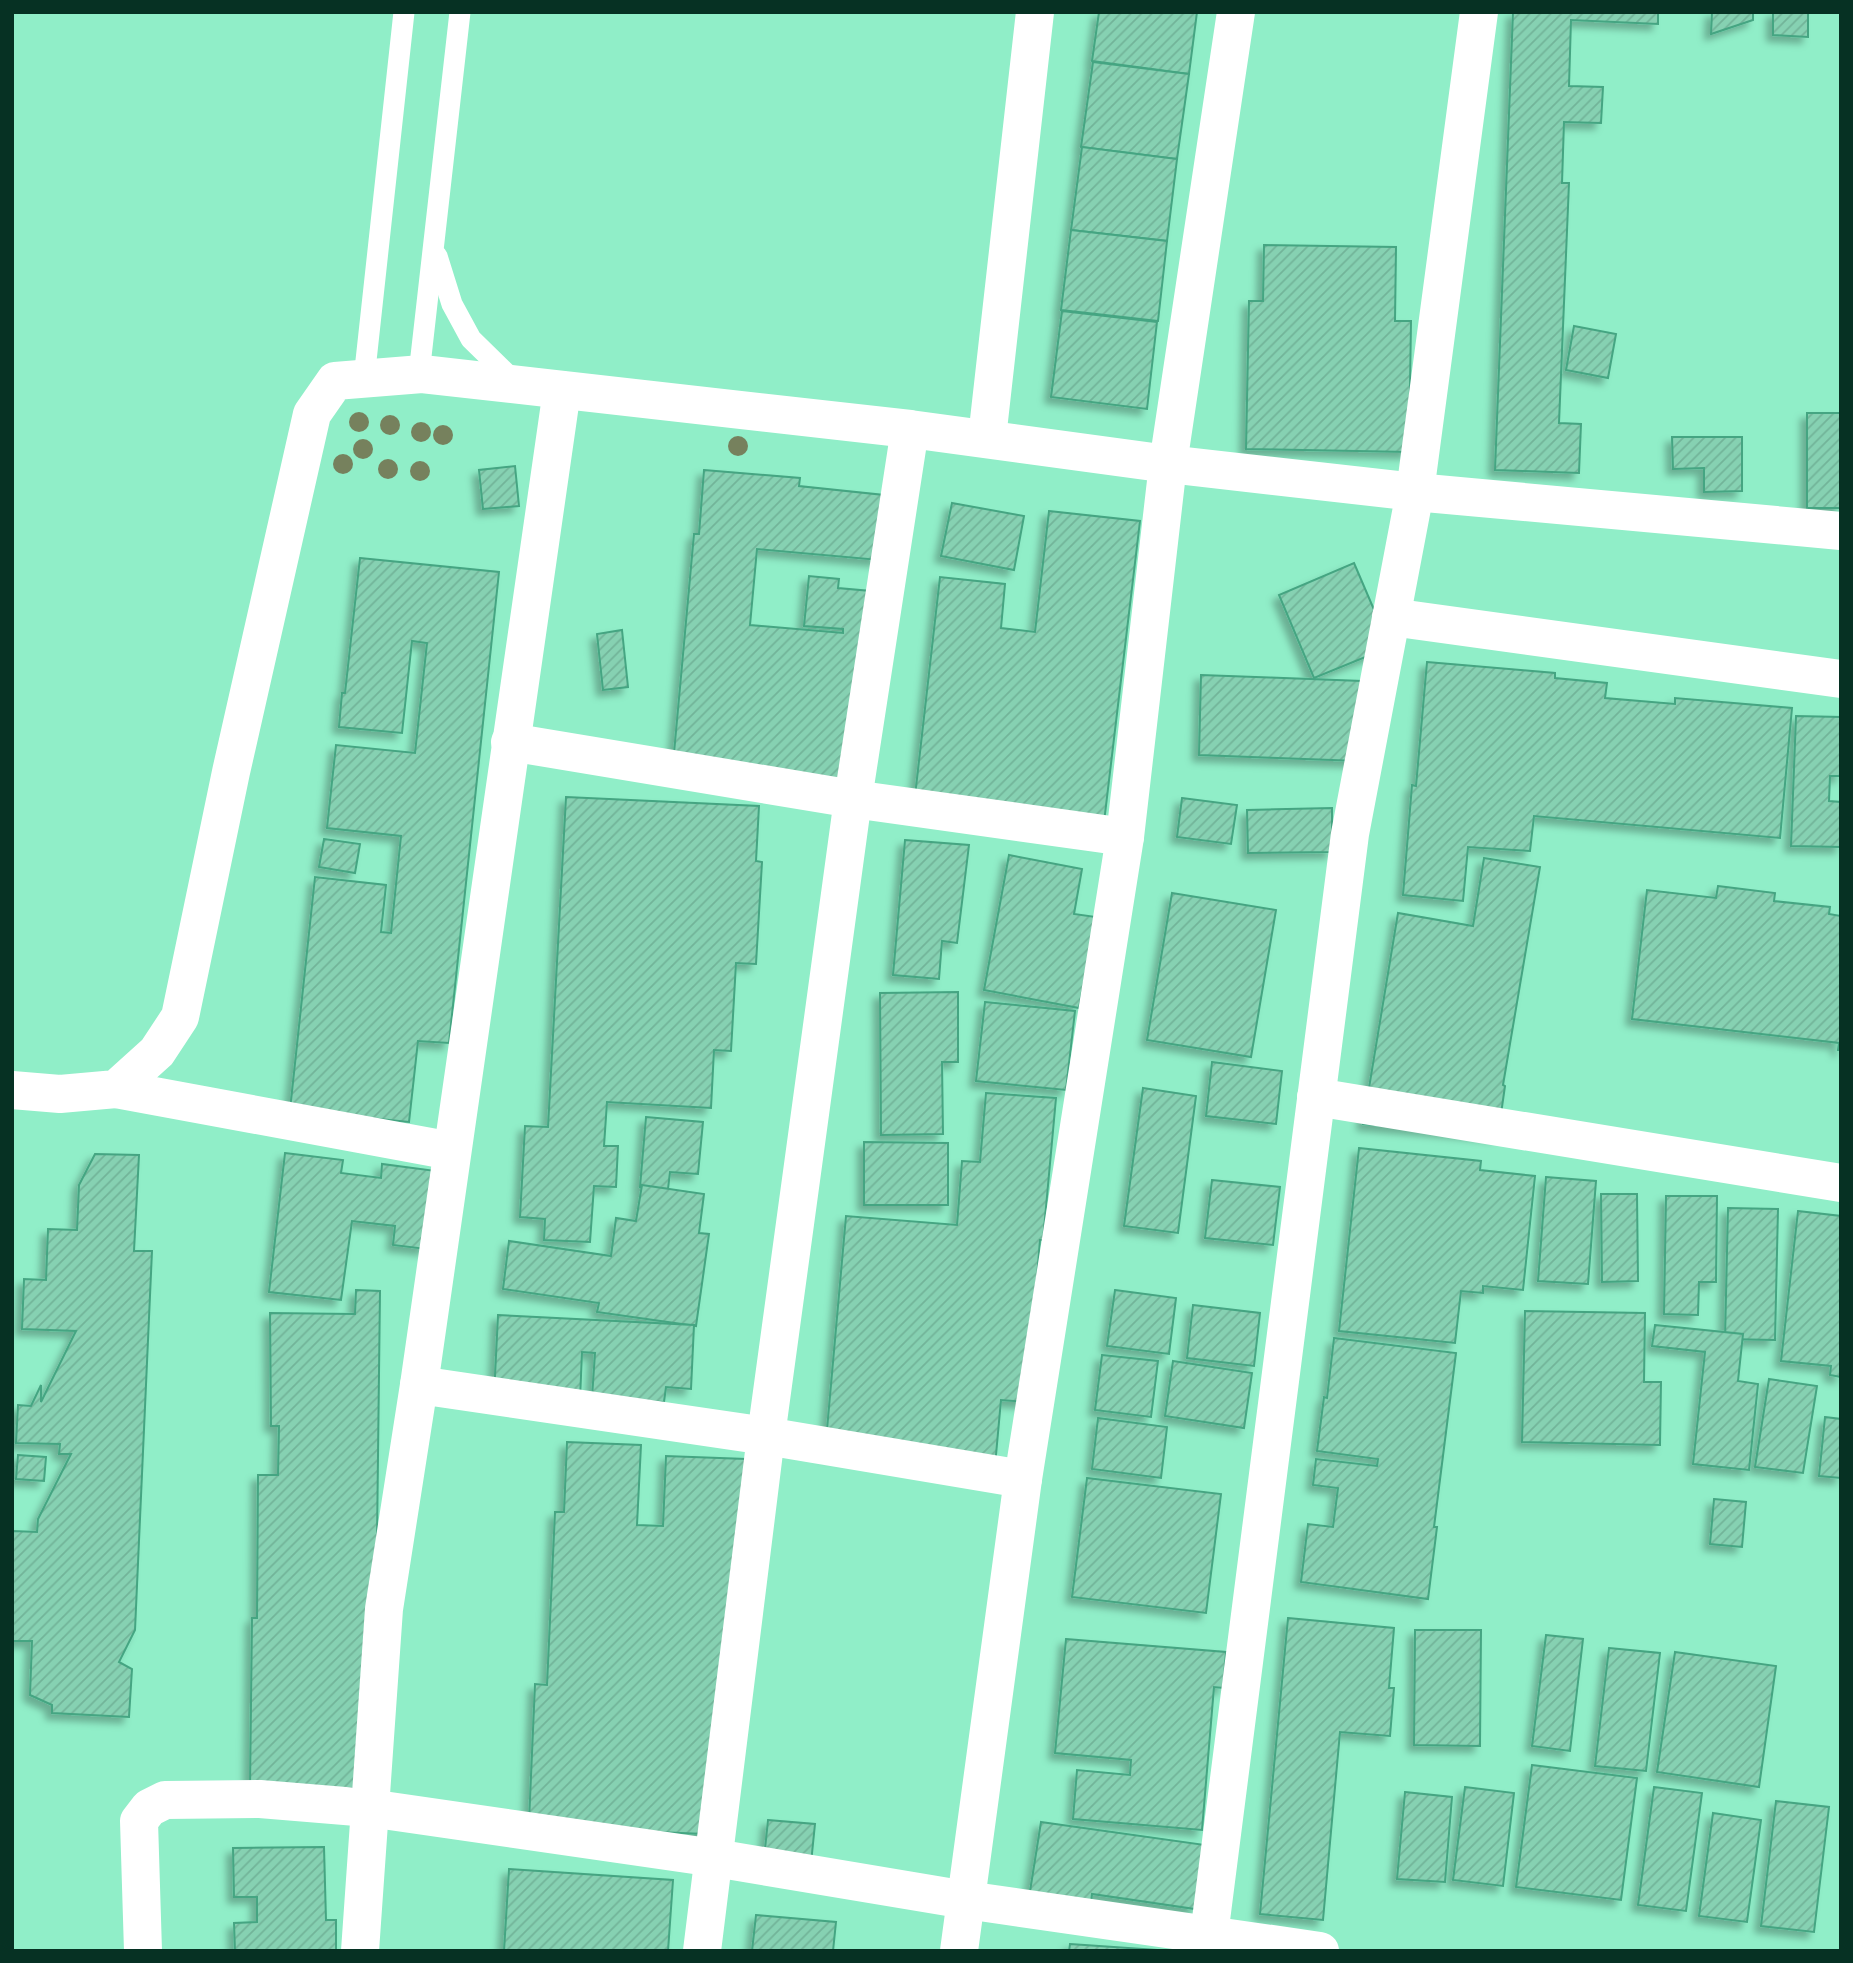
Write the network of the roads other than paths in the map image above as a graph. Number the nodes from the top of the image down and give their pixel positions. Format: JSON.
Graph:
{"nodes":[{"id":1,"x":404,"y":12,"type":"edge"},
{"id":2,"x":460,"y":12,"type":"edge"},
{"id":3,"x":1035,"y":12,"type":"edge"},
{"id":4,"x":1236,"y":12,"type":"edge"},
{"id":5,"x":1479,"y":12,"type":"edge"},
{"id":6,"x":434,"y":247,"type":"junction"},
{"id":7,"x":419,"y":374,"type":"junction"},
{"id":8,"x":364,"y":379,"type":"junction"},
{"id":9,"x":517,"y":384,"type":"junction"},
{"id":10,"x":562,"y":390,"type":"junction"},
{"id":11,"x":911,"y":429,"type":"junction"},
{"id":12,"x":987,"y":438,"type":"junction"},
{"id":13,"x":1168,"y":464,"type":"junction"},
{"id":14,"x":1415,"y":492,"type":"junction"},
{"id":15,"x":1841,"y":531,"type":"edge"},
{"id":16,"x":1391,"y":617,"type":"junction"},
{"id":17,"x":1841,"y":679,"type":"edge"},
{"id":18,"x":510,"y":742,"type":"junction"},
{"id":19,"x":853,"y":799,"type":"junction"},
{"id":20,"x":1125,"y":837,"type":"junction"},
{"id":21,"x":116,"y":1089,"type":"junction"},
{"id":22,"x":12,"y":1090,"type":"edge"},
{"id":23,"x":1316,"y":1097,"type":"junction"},
{"id":24,"x":452,"y":1151,"type":"junction"},
{"id":25,"x":1841,"y":1183,"type":"edge"},
{"id":26,"x":419,"y":1385,"type":"junction"},
{"id":27,"x":766,"y":1436,"type":"junction"},
{"id":28,"x":1023,"y":1479,"type":"junction"},
{"id":29,"x":369,"y":1808,"type":"junction"},
{"id":30,"x":715,"y":1858,"type":"junction"},
{"id":31,"x":966,"y":1900,"type":"junction"},
{"id":32,"x":1208,"y":1942,"type":"edge"},
{"id":33,"x":143,"y":1951,"type":"edge"},
{"id":34,"x":360,"y":1951,"type":"edge"},
{"id":35,"x":702,"y":1951,"type":"edge"},
{"id":36,"x":959,"y":1951,"type":"edge"},
{"id":37,"x":1320,"y":1951,"type":"edge"}],
"edges":[{"from":1,"to":8,"type":"lane"},
{"from":2,"to":6,"type":"lane"},
{"from":3,"to":12,"type":"street"},
{"from":4,"to":13,"type":"street"},
{"from":5,"to":14,"type":"street"},
{"from":6,"to":7,"type":"lane"},
{"from":6,"to":9,"type":"lane"},
{"from":7,"to":8,"type":"street"},
{"from":7,"to":9,"type":"street"},
{"from":8,"to":21,"type":"street"},
{"from":9,"to":10,"type":"street"},
{"from":10,"to":11,"type":"street"},
{"from":10,"to":18,"type":"street"},
{"from":11,"to":12,"type":"street"},
{"from":11,"to":19,"type":"street"},
{"from":12,"to":13,"type":"street"},
{"from":13,"to":14,"type":"street"},
{"from":13,"to":20,"type":"street"},
{"from":14,"to":15,"type":"street"},
{"from":14,"to":16,"type":"street"},
{"from":16,"to":17,"type":"street"},
{"from":16,"to":23,"type":"street"},
{"from":18,"to":19,"type":"street"},
{"from":18,"to":24,"type":"street"},
{"from":19,"to":20,"type":"street"},
{"from":19,"to":27,"type":"street"},
{"from":20,"to":28,"type":"street"},
{"from":21,"to":22,"type":"street"},
{"from":21,"to":24,"type":"street"},
{"from":23,"to":25,"type":"street"},
{"from":23,"to":32,"type":"street"},
{"from":24,"to":26,"type":"street"},
{"from":26,"to":27,"type":"street"},
{"from":26,"to":29,"type":"street"},
{"from":27,"to":28,"type":"street"},
{"from":27,"to":30,"type":"street"},
{"from":28,"to":31,"type":"street"},
{"from":29,"to":30,"type":"street"},
{"from":29,"to":33,"type":"street"},
{"from":29,"to":34,"type":"street"},
{"from":30,"to":31,"type":"street"},
{"from":30,"to":35,"type":"street"},
{"from":31,"to":32,"type":"street"},
{"from":31,"to":36,"type":"street"},
{"from":32,"to":37,"type":"street"}]}
